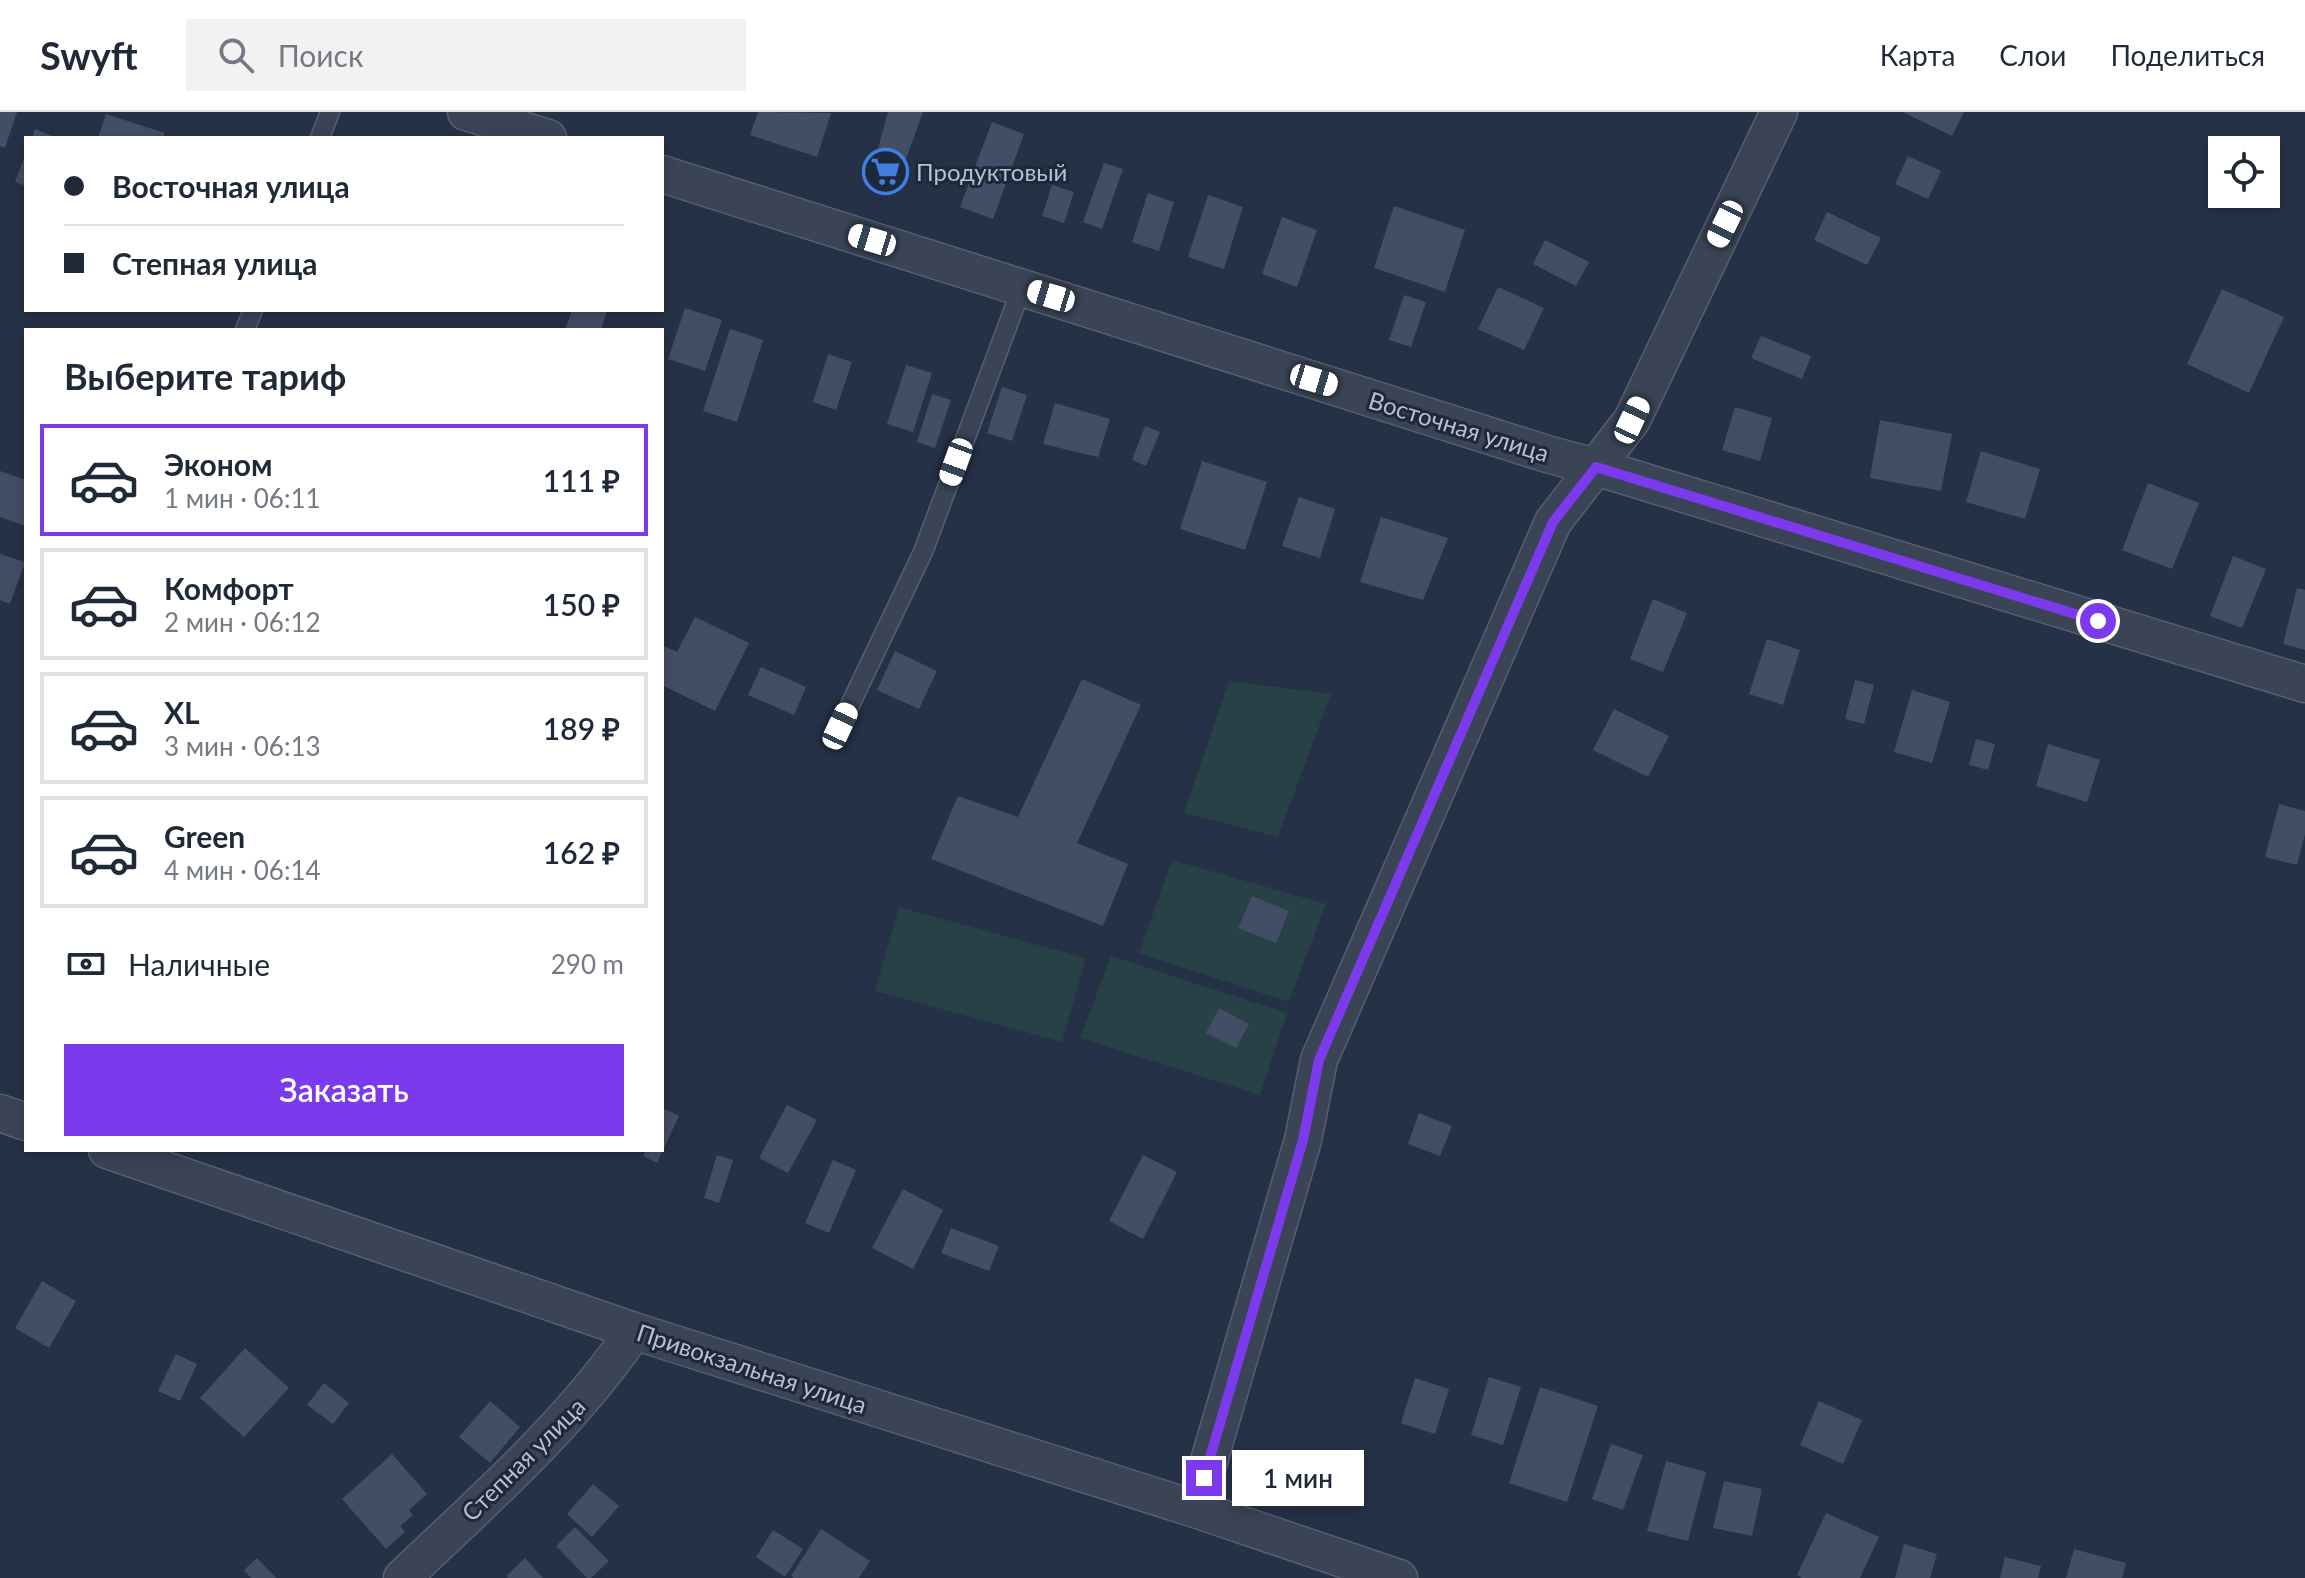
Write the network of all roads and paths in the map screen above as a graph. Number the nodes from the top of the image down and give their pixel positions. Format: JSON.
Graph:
{"nodes":[{"id":1,"x":330,"y":112,"type":"edge"},
{"id":2,"x":466,"y":112,"type":"edge"},
{"id":3,"x":1779,"y":112,"type":"edge"},
{"id":4,"x":321,"y":136,"type":"edge"},
{"id":5,"x":542,"y":136,"type":"edge"},
{"id":6,"x":664,"y":175,"type":"edge"},
{"id":7,"x":1022,"y":287,"type":"junction"},
{"id":8,"x":1596,"y":467,"type":"junction"},
{"id":9,"x":2305,"y":684,"type":"edge"},
{"id":10,"x":840,"y":726,"type":"dead end"},
{"id":11,"x":0,"y":1113,"type":"edge"},
{"id":12,"x":24,"y":1121,"type":"edge"},
{"id":13,"x":113,"y":1152,"type":"edge"},
{"id":14,"x":634,"y":1331,"type":"junction"},
{"id":15,"x":1195,"y":1509,"type":"junction"},
{"id":16,"x":402,"y":1578,"type":"edge"},
{"id":17,"x":1399,"y":1578,"type":"edge"}],
"edges":[{"from":1,"to":4,"type":"lane"},
{"from":2,"to":5,"type":"street"},
{"from":3,"to":8,"type":"street"},
{"from":6,"to":7,"type":"street","name":"Восточная улица"},
{"from":7,"to":8,"type":"street","name":"Восточная улица"},
{"from":7,"to":10,"type":"lane"},
{"from":8,"to":9,"type":"street","name":"Восточная улица"},
{"from":8,"to":15,"type":"street"},
{"from":11,"to":12,"type":"street"},
{"from":13,"to":14,"type":"street","name":"Привокзальная улица"},
{"from":14,"to":15,"type":"street","name":"Привокзальная улица"},
{"from":14,"to":16,"type":"street","name":"Степная улица"},
{"from":15,"to":17,"type":"street","name":"Привокзальная улица"}]}
